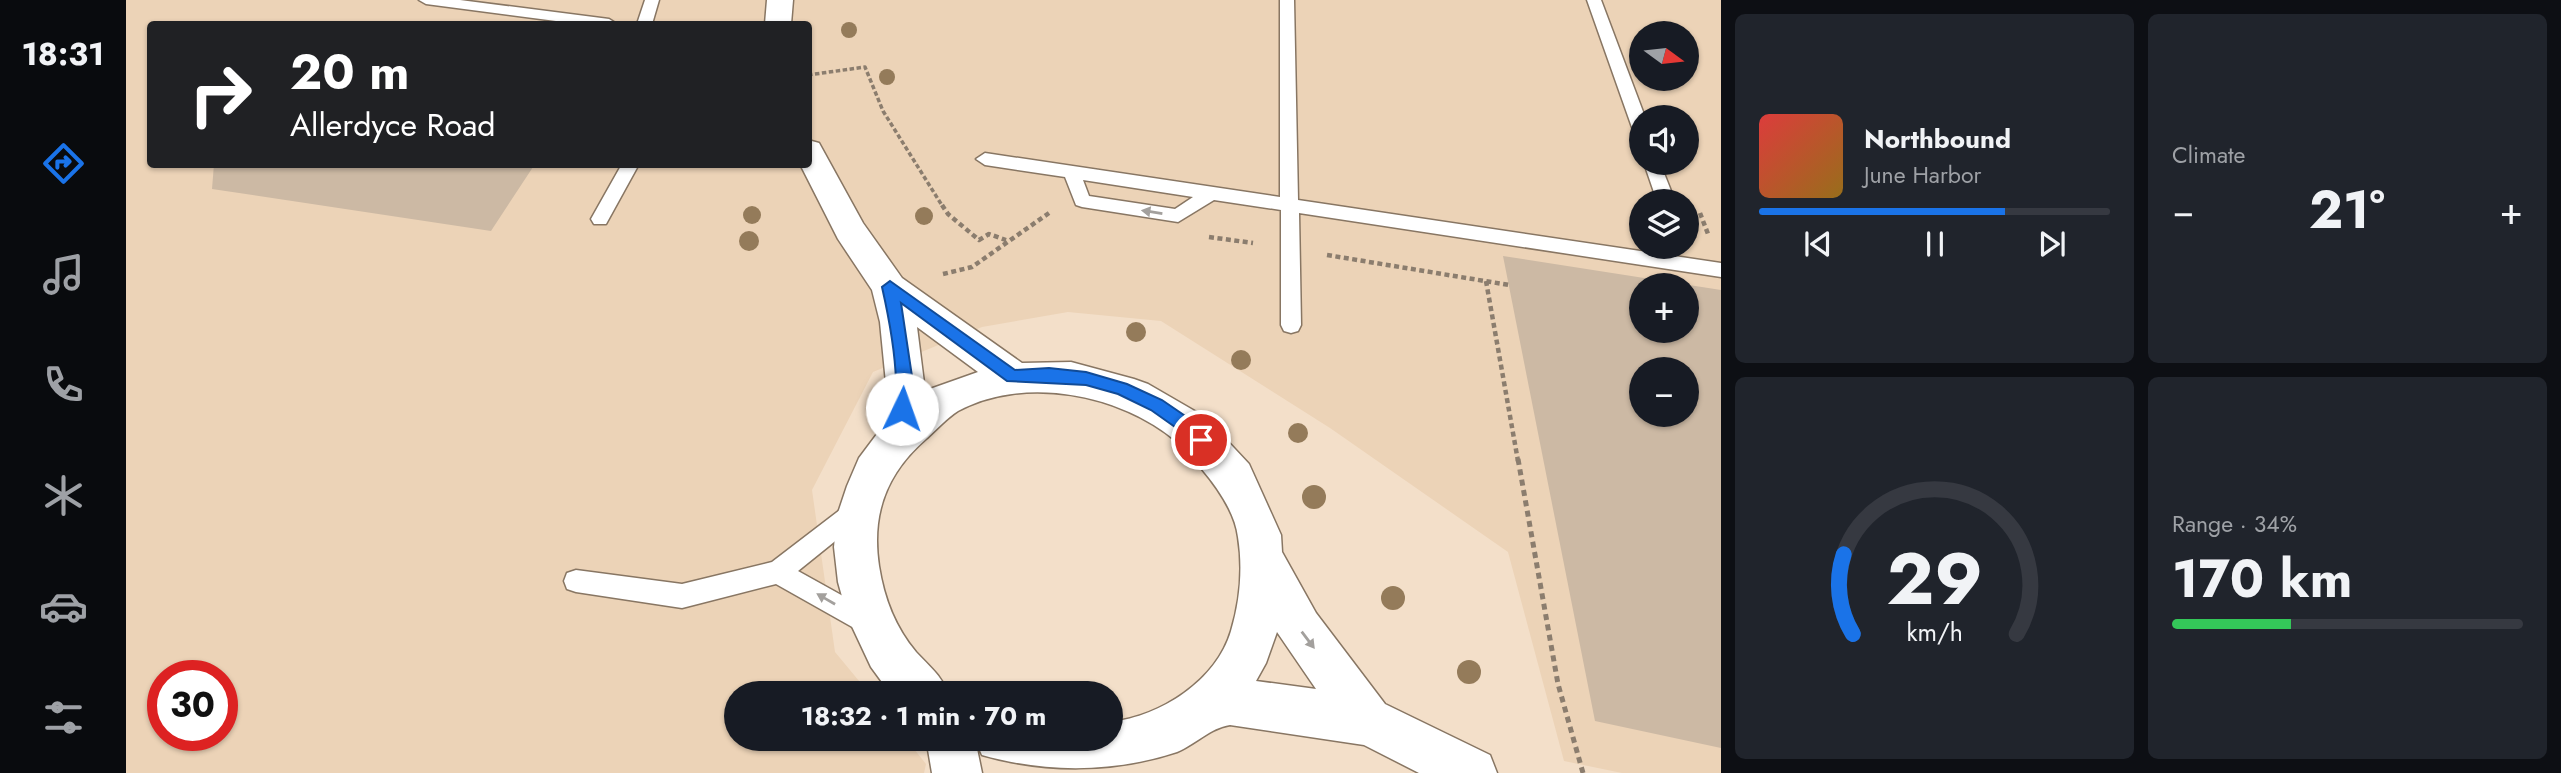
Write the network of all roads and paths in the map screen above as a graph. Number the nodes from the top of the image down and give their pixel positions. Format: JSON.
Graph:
{"nodes":[{"id":1,"x":426,"y":0,"type":"edge"},
{"id":2,"x":652,"y":0,"type":"edge"},
{"id":3,"x":780,"y":0,"type":"edge"},
{"id":4,"x":1287,"y":0,"type":"edge"},
{"id":5,"x":1594,"y":0,"type":"edge"},
{"id":6,"x":587,"y":21,"type":"edge"},
{"id":7,"x":646,"y":21,"type":"edge"},
{"id":8,"x":778,"y":21,"type":"edge"},
{"id":9,"x":812,"y":74,"type":"edge"},
{"id":10,"x":1632,"y":105,"type":"edge"},
{"id":11,"x":812,"y":158,"type":"edge"},
{"id":12,"x":985,"y":159,"type":"dead end"},
{"id":13,"x":629,"y":168,"type":"edge"},
{"id":14,"x":1072,"y":172,"type":"junction"},
{"id":15,"x":1213,"y":192,"type":"junction"},
{"id":16,"x":1289,"y":204,"type":"junction"},
{"id":17,"x":600,"y":219,"type":"dead end"},
{"id":18,"x":1629,"y":249,"type":"edge"},
{"id":19,"x":1693,"y":259,"type":"edge"},
{"id":20,"x":972,"y":267,"type":"dead end"},
{"id":21,"x":1721,"y":270,"type":"edge"},
{"id":22,"x":1486,"y":281,"type":"dead end"},
{"id":23,"x":890,"y":287,"type":"junction"},
{"id":24,"x":1291,"y":325,"type":"dead end"},
{"id":25,"x":1013,"y":377,"type":"junction"},
{"id":26,"x":899,"y":435,"type":"junction"},
{"id":27,"x":860,"y":508,"type":"junction"},
{"id":28,"x":1263,"y":559,"type":"junction"},
{"id":29,"x":778,"y":572,"type":"junction"},
{"id":30,"x":576,"y":582,"type":"dead end"},
{"id":31,"x":874,"y":627,"type":"junction"},
{"id":32,"x":913,"y":681,"type":"edge"},
{"id":33,"x":1209,"y":704,"type":"junction"},
{"id":34,"x":1368,"y":721,"type":"junction"},
{"id":35,"x":953,"y":751,"type":"edge"},
{"id":36,"x":1037,"y":751,"type":"edge"},
{"id":37,"x":1077,"y":763,"type":"edge"},
{"id":38,"x":957,"y":773,"type":"edge"},
{"id":39,"x":1472,"y":773,"type":"edge"},
{"id":40,"x":1583,"y":773,"type":"edge"}],
"edges":[{"from":1,"to":6,"type":"lane"},
{"from":2,"to":7,"type":"lane"},
{"from":3,"to":8,"type":"street"},
{"from":4,"to":16,"type":"lane"},
{"from":5,"to":10,"type":"lane"},
{"from":9,"to":20,"type":"path"},
{"from":11,"to":23,"type":"street"},
{"from":12,"to":14,"type":"lane"},
{"from":13,"to":17,"type":"lane"},
{"from":14,"to":15,"type":"lane"},
{"from":15,"to":14,"type":"lane","one_way":true},
{"from":15,"to":16,"type":"lane"},
{"from":16,"to":18,"type":"lane"},
{"from":16,"to":24,"type":"lane"},
{"from":19,"to":21,"type":"lane"},
{"from":22,"to":40,"type":"path"},
{"from":23,"to":25,"type":"street"},
{"from":23,"to":26,"type":"street"},
{"from":25,"to":26,"type":"street"},
{"from":25,"to":28,"type":"street"},
{"from":26,"to":27,"type":"street"},
{"from":27,"to":29,"type":"lane"},
{"from":27,"to":31,"type":"street"},
{"from":28,"to":33,"type":"street"},
{"from":28,"to":34,"type":"street","one_way":true},
{"from":29,"to":30,"type":"lane"},
{"from":31,"to":29,"type":"lane","one_way":true},
{"from":31,"to":32,"type":"street"},
{"from":33,"to":34,"type":"street"},
{"from":33,"to":37,"type":"street"},
{"from":34,"to":39,"type":"street"},
{"from":35,"to":38,"type":"street"},
{"from":36,"to":37,"type":"street"}]}
